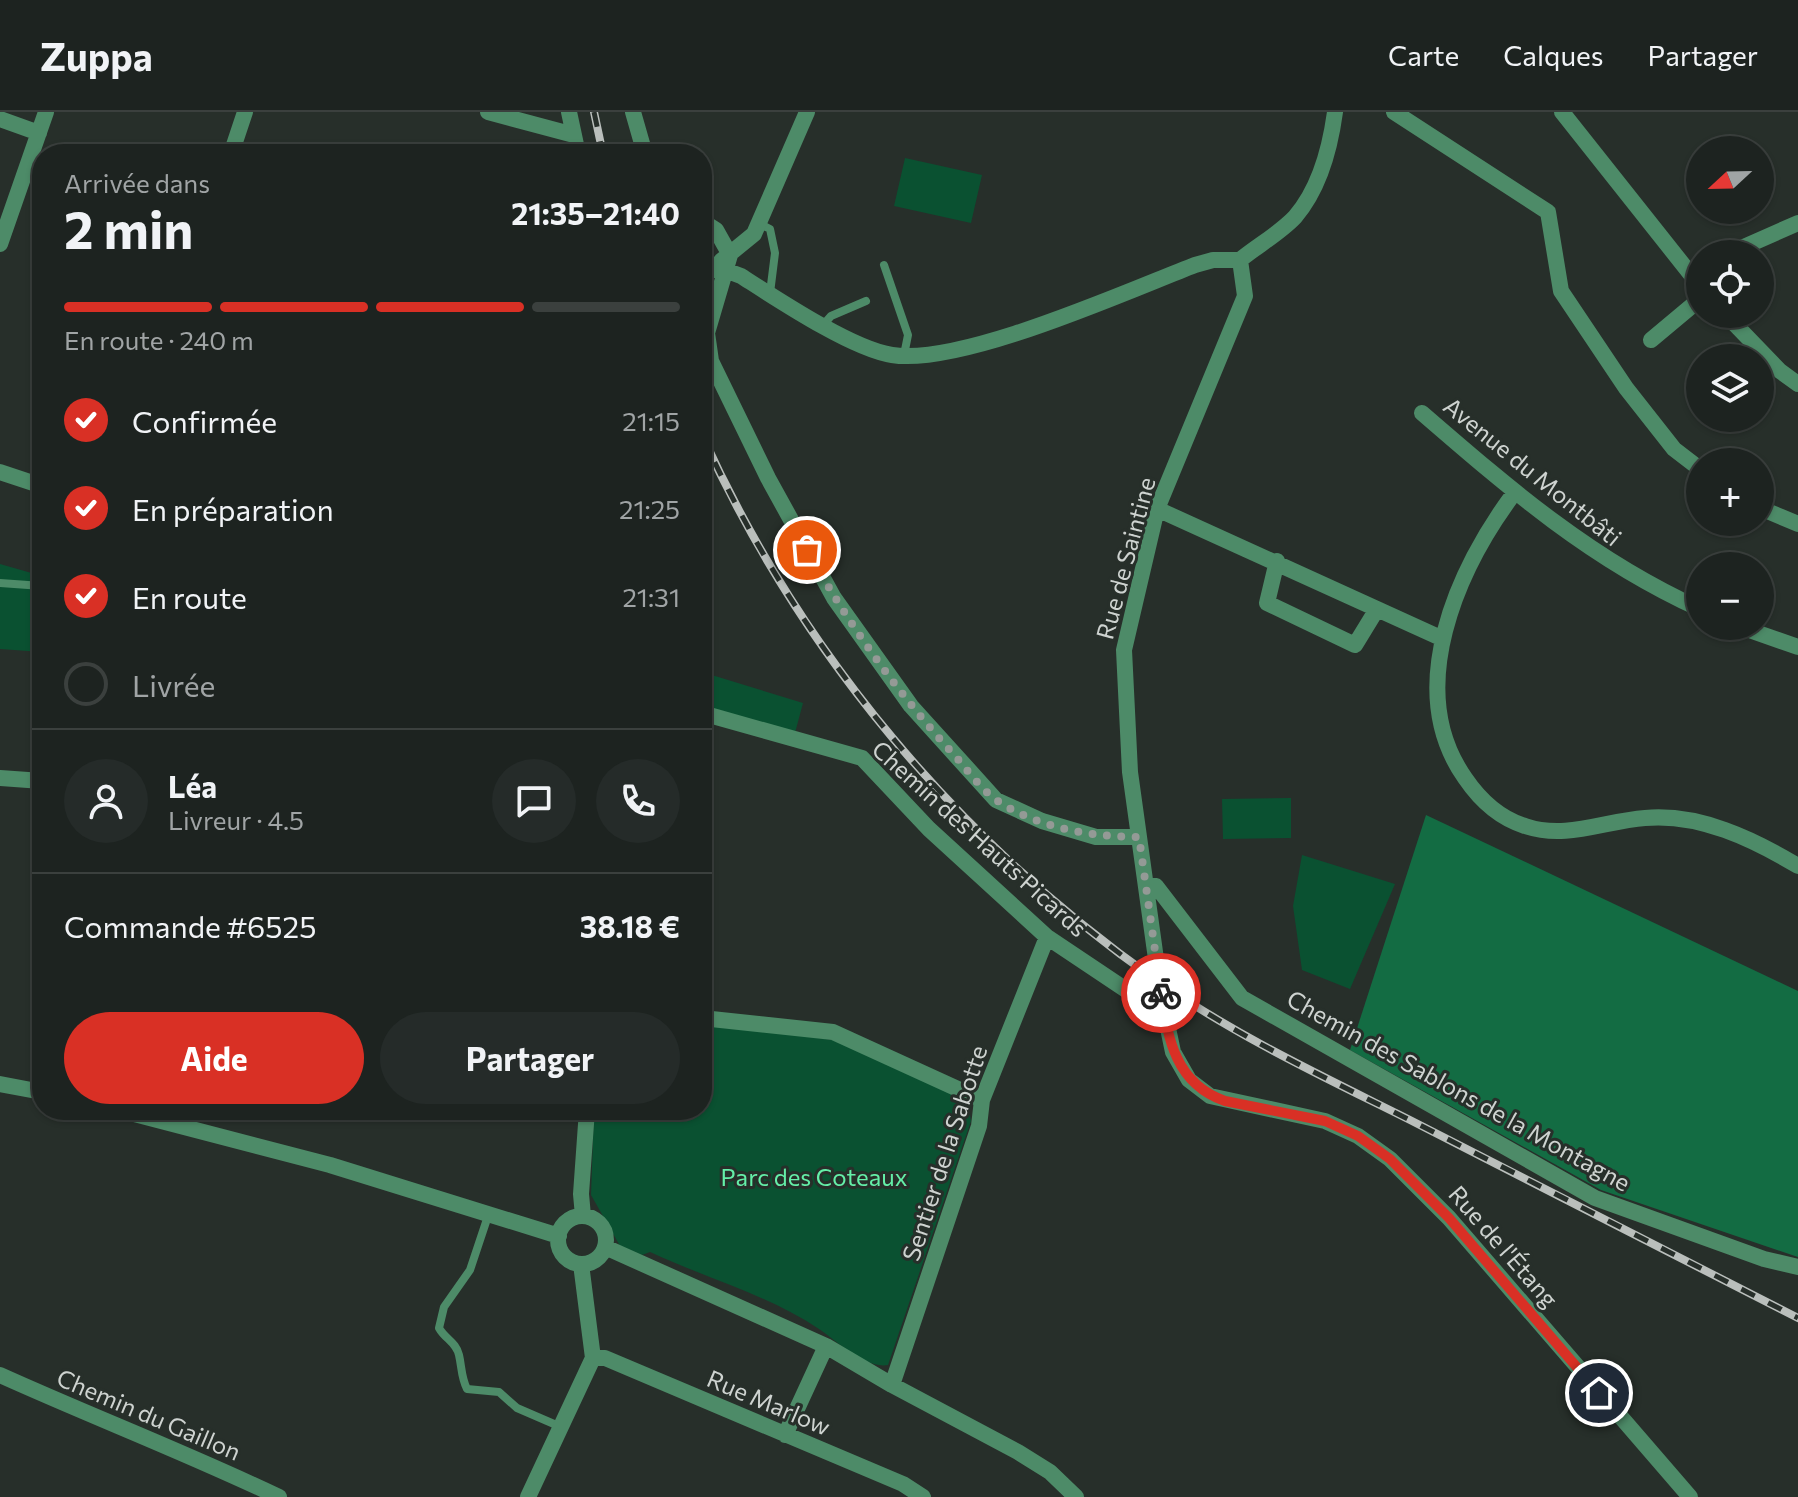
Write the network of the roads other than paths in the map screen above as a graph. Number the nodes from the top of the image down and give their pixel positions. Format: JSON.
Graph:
{"nodes":[{"id":1,"x":46,"y":112,"type":"edge"},
{"id":2,"x":245,"y":112,"type":"edge"},
{"id":3,"x":488,"y":112,"type":"edge"},
{"id":4,"x":569,"y":112,"type":"edge"},
{"id":5,"x":633,"y":112,"type":"edge"},
{"id":6,"x":807,"y":112,"type":"edge"},
{"id":7,"x":1335,"y":112,"type":"edge"},
{"id":8,"x":1394,"y":112,"type":"edge"},
{"id":9,"x":1565,"y":113,"type":"edge"},
{"id":10,"x":5,"y":121,"type":"edge"},
{"id":11,"x":39,"y":133,"type":"junction"},
{"id":12,"x":574,"y":135,"type":"junction"},
{"id":13,"x":35,"y":144,"type":"edge"},
{"id":14,"x":234,"y":144,"type":"edge"},
{"id":15,"x":576,"y":144,"type":"edge"},
{"id":16,"x":642,"y":144,"type":"edge"},
{"id":17,"x":32,"y":153,"type":"edge"},
{"id":18,"x":758,"y":223,"type":"junction"},
{"id":19,"x":1798,"y":223,"type":"edge"},
{"id":20,"x":712,"y":227,"type":"edge"},
{"id":21,"x":1759,"y":240,"type":"edge"},
{"id":22,"x":0,"y":244,"type":"edge"},
{"id":23,"x":1240,"y":260,"type":"junction"},
{"id":24,"x":884,"y":265,"type":"dead end"},
{"id":25,"x":717,"y":266,"type":"edge"},
{"id":26,"x":1686,"y":268,"type":"edge"},
{"id":27,"x":770,"y":293,"type":"junction"},
{"id":28,"x":712,"y":300,"type":"edge"},
{"id":29,"x":866,"y":301,"type":"dead end"},
{"id":30,"x":1686,"y":311,"type":"edge"},
{"id":31,"x":824,"y":324,"type":"junction"},
{"id":32,"x":1739,"y":328,"type":"edge"},
{"id":33,"x":1651,"y":340,"type":"dead end"},
{"id":34,"x":904,"y":356,"type":"junction"},
{"id":35,"x":712,"y":363,"type":"edge"},
{"id":36,"x":1798,"y":384,"type":"edge"},
{"id":37,"x":1422,"y":413,"type":"dead end"},
{"id":38,"x":1686,"y":458,"type":"edge"},
{"id":39,"x":0,"y":472,"type":"edge"},
{"id":40,"x":32,"y":483,"type":"edge"},
{"id":41,"x":1515,"y":492,"type":"junction"},
{"id":42,"x":1157,"y":509,"type":"junction"},
{"id":43,"x":1774,"y":514,"type":"edge"},
{"id":44,"x":1798,"y":524,"type":"edge"},
{"id":45,"x":1277,"y":561,"type":"junction"},
{"id":46,"x":0,"y":583,"type":"edge"},
{"id":47,"x":32,"y":585,"type":"edge"},
{"id":48,"x":1686,"y":602,"type":"edge"},
{"id":49,"x":1377,"y":609,"type":"junction"},
{"id":50,"x":1443,"y":639,"type":"junction"},
{"id":51,"x":1774,"y":639,"type":"edge"},
{"id":52,"x":1798,"y":647,"type":"edge"},
{"id":53,"x":712,"y":716,"type":"edge"},
{"id":54,"x":0,"y":778,"type":"edge"},
{"id":55,"x":32,"y":780,"type":"edge"},
{"id":56,"x":1139,"y":837,"type":"junction"},
{"id":57,"x":1798,"y":866,"type":"edge"},
{"id":58,"x":1147,"y":885,"type":"junction"},
{"id":59,"x":1047,"y":937,"type":"junction"},
{"id":60,"x":1165,"y":1016,"type":"junction"},
{"id":61,"x":712,"y":1019,"type":"edge"},
{"id":62,"x":0,"y":1084,"type":"edge"},
{"id":63,"x":32,"y":1090,"type":"edge"},
{"id":64,"x":982,"y":1100,"type":"junction"},
{"id":65,"x":157,"y":1120,"type":"edge"},
{"id":66,"x":586,"y":1120,"type":"edge"},
{"id":67,"x":488,"y":1216,"type":"junction"},
{"id":68,"x":583,"y":1216,"type":"junction"},
{"id":69,"x":559,"y":1236,"type":"junction"},
{"id":70,"x":605,"y":1247,"type":"junction"},
{"id":71,"x":581,"y":1264,"type":"junction"},
{"id":72,"x":1798,"y":1267,"type":"edge"},
{"id":73,"x":826,"y":1346,"type":"junction"},
{"id":74,"x":593,"y":1358,"type":"junction"},
{"id":75,"x":0,"y":1375,"type":"edge"},
{"id":76,"x":892,"y":1385,"type":"junction"},
{"id":77,"x":562,"y":1427,"type":"junction"},
{"id":78,"x":785,"y":1435,"type":"junction"},
{"id":79,"x":279,"y":1497,"type":"edge"},
{"id":80,"x":528,"y":1497,"type":"edge"},
{"id":81,"x":923,"y":1497,"type":"edge"},
{"id":82,"x":1076,"y":1497,"type":"edge"},
{"id":83,"x":1690,"y":1497,"type":"edge"}],
"edges":[{"from":1,"to":11,"type":"street"},
{"from":2,"to":14,"type":"street"},
{"from":3,"to":12,"type":"street"},
{"from":4,"to":12,"type":"street"},
{"from":5,"to":16,"type":"street"},
{"from":6,"to":18,"type":"street"},
{"from":7,"to":23,"type":"street"},
{"from":8,"to":38,"type":"street"},
{"from":9,"to":26,"type":"street"},
{"from":10,"to":11,"type":"street"},
{"from":11,"to":13,"type":"street"},
{"from":12,"to":15,"type":"street"},
{"from":17,"to":22,"type":"street"},
{"from":18,"to":25,"type":"street"},
{"from":18,"to":27,"type":"lane"},
{"from":19,"to":21,"type":"street"},
{"from":20,"to":25,"type":"street"},
{"from":23,"to":34,"type":"street"},
{"from":23,"to":42,"type":"street","name":"Rue de Saintine"},
{"from":24,"to":34,"type":"lane"},
{"from":25,"to":27,"type":"street"},
{"from":25,"to":28,"type":"street"},
{"from":27,"to":31,"type":"street"},
{"from":29,"to":31,"type":"lane"},
{"from":30,"to":33,"type":"street"},
{"from":31,"to":34,"type":"street"},
{"from":32,"to":36,"type":"street"},
{"from":35,"to":56,"type":"street"},
{"from":37,"to":41,"type":"street","name":"Avenue du Montbâti"},
{"from":39,"to":40,"type":"street"},
{"from":41,"to":48,"type":"street","name":"Avenue du Montbâti"},
{"from":41,"to":50,"type":"street"},
{"from":42,"to":45,"type":"street"},
{"from":42,"to":56,"type":"street","name":"Rue de Saintine"},
{"from":43,"to":44,"type":"street"},
{"from":45,"to":49,"type":"street"},
{"from":45,"to":49,"type":"street"},
{"from":46,"to":47,"type":"lane"},
{"from":49,"to":50,"type":"street"},
{"from":50,"to":57,"type":"street"},
{"from":51,"to":52,"type":"street"},
{"from":53,"to":59,"type":"street","name":"Chemin des Hauts Picards"},
{"from":54,"to":55,"type":"street"},
{"from":56,"to":58,"type":"street","name":"Rue de Saintine"},
{"from":58,"to":60,"type":"street","name":"Rue de Saintine"},
{"from":58,"to":72,"type":"street","name":"Chemin des Sablons de la Montagne"},
{"from":59,"to":60,"type":"street","name":"Chemin des Hauts Picards"},
{"from":59,"to":64,"type":"street","name":"Sentier de la Sabotte"},
{"from":60,"to":83,"type":"street","name":"Rue de l'Étang"},
{"from":61,"to":64,"type":"street"},
{"from":62,"to":63,"type":"street"},
{"from":64,"to":76,"type":"street","name":"Sentier de la Sabotte"},
{"from":65,"to":67,"type":"street"},
{"from":66,"to":68,"type":"street"},
{"from":67,"to":69,"type":"street"},
{"from":67,"to":77,"type":"lane"},
{"from":68,"to":69,"type":"street"},
{"from":68,"to":70,"type":"street"},
{"from":69,"to":71,"type":"street"},
{"from":70,"to":71,"type":"street"},
{"from":70,"to":73,"type":"street"},
{"from":71,"to":74,"type":"street"},
{"from":73,"to":76,"type":"street"},
{"from":73,"to":78,"type":"street"},
{"from":74,"to":77,"type":"street"},
{"from":74,"to":78,"type":"street","name":"Rue Marlow"},
{"from":75,"to":79,"type":"street","name":"Chemin du Gaillon"},
{"from":76,"to":82,"type":"street"},
{"from":77,"to":80,"type":"street"},
{"from":78,"to":81,"type":"street","name":"Rue Marlow"}]}
